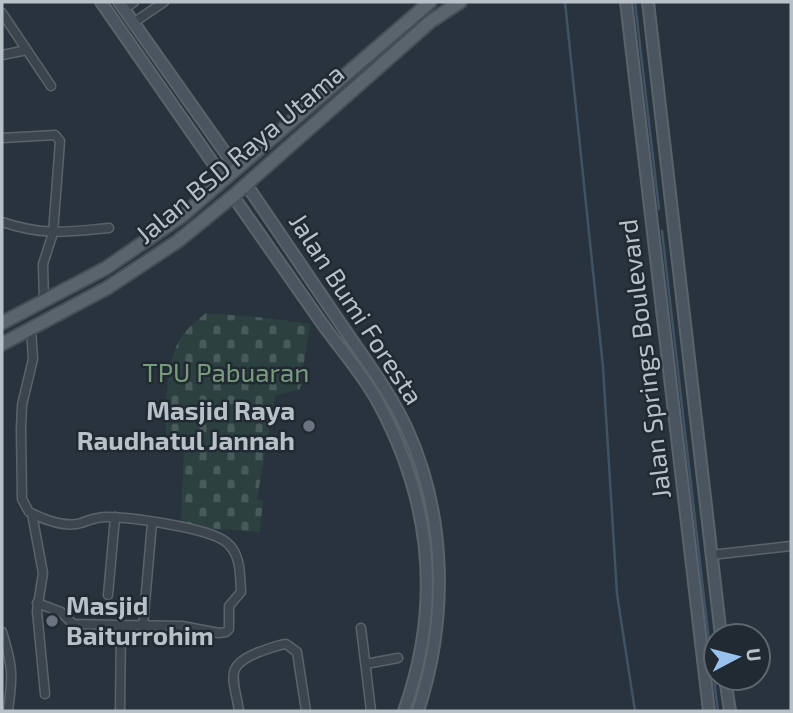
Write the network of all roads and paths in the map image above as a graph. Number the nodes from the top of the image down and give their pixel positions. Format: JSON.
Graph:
{"nodes":[{"id":1,"x":101,"y":2,"type":"edge"},
{"id":2,"x":134,"y":2,"type":"edge"},
{"id":3,"x":164,"y":2,"type":"edge"},
{"id":4,"x":430,"y":2,"type":"edge"},
{"id":5,"x":460,"y":2,"type":"edge"},
{"id":6,"x":626,"y":2,"type":"edge"},
{"id":7,"x":648,"y":2,"type":"edge"},
{"id":8,"x":122,"y":5,"type":"edge"},
{"id":9,"x":2,"y":13,"type":"edge"},
{"id":10,"x":133,"y":23,"type":"junction"},
{"id":11,"x":26,"y":50,"type":"junction"},
{"id":12,"x":2,"y":55,"type":"edge"},
{"id":13,"x":51,"y":86,"type":"dead end"},
{"id":14,"x":2,"y":138,"type":"edge"},
{"id":15,"x":236,"y":168,"type":"junction"},
{"id":16,"x":224,"y":179,"type":"junction"},
{"id":17,"x":246,"y":184,"type":"junction"},
{"id":18,"x":233,"y":196,"type":"junction"},
{"id":19,"x":672,"y":218,"type":"junction"},
{"id":20,"x":651,"y":220,"type":"junction"},
{"id":21,"x":2,"y":222,"type":"edge"},
{"id":22,"x":109,"y":228,"type":"dead end"},
{"id":23,"x":53,"y":233,"type":"junction"},
{"id":24,"x":44,"y":302,"type":"junction"},
{"id":25,"x":2,"y":323,"type":"edge"},
{"id":26,"x":32,"y":329,"type":"junction"},
{"id":27,"x":2,"y":344,"type":"edge"},
{"id":28,"x":364,"y":359,"type":"junction"},
{"id":29,"x":353,"y":367,"type":"junction"},
{"id":30,"x":32,"y":514,"type":"junction"},
{"id":31,"x":115,"y":517,"type":"junction"},
{"id":32,"x":152,"y":523,"type":"junction"},
{"id":33,"x":791,"y":546,"type":"edge"},
{"id":34,"x":711,"y":555,"type":"junction"},
{"id":35,"x":108,"y":595,"type":"dead end"},
{"id":36,"x":37,"y":603,"type":"junction"},
{"id":37,"x":718,"y":622,"type":"edge"},
{"id":38,"x":121,"y":625,"type":"junction"},
{"id":39,"x":143,"y":626,"type":"junction"},
{"id":40,"x":360,"y":628,"type":"dead end"},
{"id":41,"x":2,"y":632,"type":"edge"},
{"id":42,"x":702,"y":645,"type":"edge"},
{"id":43,"x":398,"y":658,"type":"dead end"},
{"id":44,"x":366,"y":664,"type":"junction"},
{"id":45,"x":707,"y":692,"type":"edge"},
{"id":46,"x":728,"y":692,"type":"edge"},
{"id":47,"x":45,"y":694,"type":"dead end"},
{"id":48,"x":8,"y":711,"type":"edge"},
{"id":49,"x":120,"y":711,"type":"edge"},
{"id":50,"x":239,"y":711,"type":"edge"},
{"id":51,"x":306,"y":711,"type":"edge"},
{"id":52,"x":371,"y":711,"type":"edge"},
{"id":53,"x":404,"y":711,"type":"edge"},
{"id":54,"x":418,"y":711,"type":"edge"},
{"id":55,"x":709,"y":711,"type":"edge"},
{"id":56,"x":730,"y":711,"type":"edge"}],
"edges":[{"from":1,"to":16,"type":"main road"},
{"from":2,"to":8,"type":"street"},
{"from":3,"to":10,"type":"street"},
{"from":4,"to":15,"type":"main road","name":"Jalan BSD Raya Utama"},
{"from":5,"to":17,"type":"main road","name":"Jalan BSD Raya Utama"},
{"from":6,"to":20,"type":"main road","name":"Jalan Springs Boulevard"},
{"from":7,"to":19,"type":"main road","name":"Jalan Springs Boulevard"},
{"from":8,"to":10,"type":"main road"},
{"from":9,"to":11,"type":"street"},
{"from":10,"to":15,"type":"main road"},
{"from":11,"to":12,"type":"street"},
{"from":11,"to":13,"type":"street"},
{"from":14,"to":23,"type":"street"},
{"from":15,"to":16,"type":"main road","name":"Jalan BSD Raya Utama"},
{"from":16,"to":24,"type":"main road","name":"Jalan BSD Raya Utama"},
{"from":17,"to":18,"type":"main road","name":"Jalan BSD Raya Utama"},
{"from":17,"to":28,"type":"main road","name":"Jalan Bumi Foresta"},
{"from":18,"to":26,"type":"main road","name":"Jalan BSD Raya Utama"},
{"from":18,"to":29,"type":"main road","name":"Jalan Bumi Foresta"},
{"from":19,"to":20,"type":"main road"},
{"from":19,"to":34,"type":"main road","name":"Jalan Springs Boulevard"},
{"from":20,"to":42,"type":"main road","name":"Jalan Springs Boulevard"},
{"from":21,"to":23,"type":"street"},
{"from":22,"to":23,"type":"street"},
{"from":23,"to":24,"type":"street"},
{"from":24,"to":25,"type":"main road","name":"Jalan BSD Raya Utama"},
{"from":26,"to":27,"type":"main road","name":"Jalan BSD Raya Utama"},
{"from":26,"to":30,"type":"street"},
{"from":28,"to":29,"type":"main road"},
{"from":28,"to":54,"type":"main road","name":"Jalan Bumi Foresta"},
{"from":29,"to":53,"type":"main road","name":"Jalan Bumi Foresta"},
{"from":30,"to":31,"type":"street"},
{"from":30,"to":36,"type":"street"},
{"from":31,"to":32,"type":"street"},
{"from":31,"to":35,"type":"street"},
{"from":32,"to":39,"type":"street"},
{"from":32,"to":39,"type":"street"},
{"from":33,"to":34,"type":"street"},
{"from":34,"to":37,"type":"main road","name":"Jalan Springs Boulevard"},
{"from":36,"to":38,"type":"street"},
{"from":36,"to":47,"type":"street"},
{"from":38,"to":39,"type":"street"},
{"from":38,"to":49,"type":"street"},
{"from":40,"to":44,"type":"street"},
{"from":41,"to":48,"type":"street"},
{"from":43,"to":44,"type":"street"},
{"from":44,"to":52,"type":"street"},
{"from":45,"to":55,"type":"main road","name":"Jalan Springs Boulevard"},
{"from":46,"to":56,"type":"main road"},
{"from":50,"to":51,"type":"street"}]}
